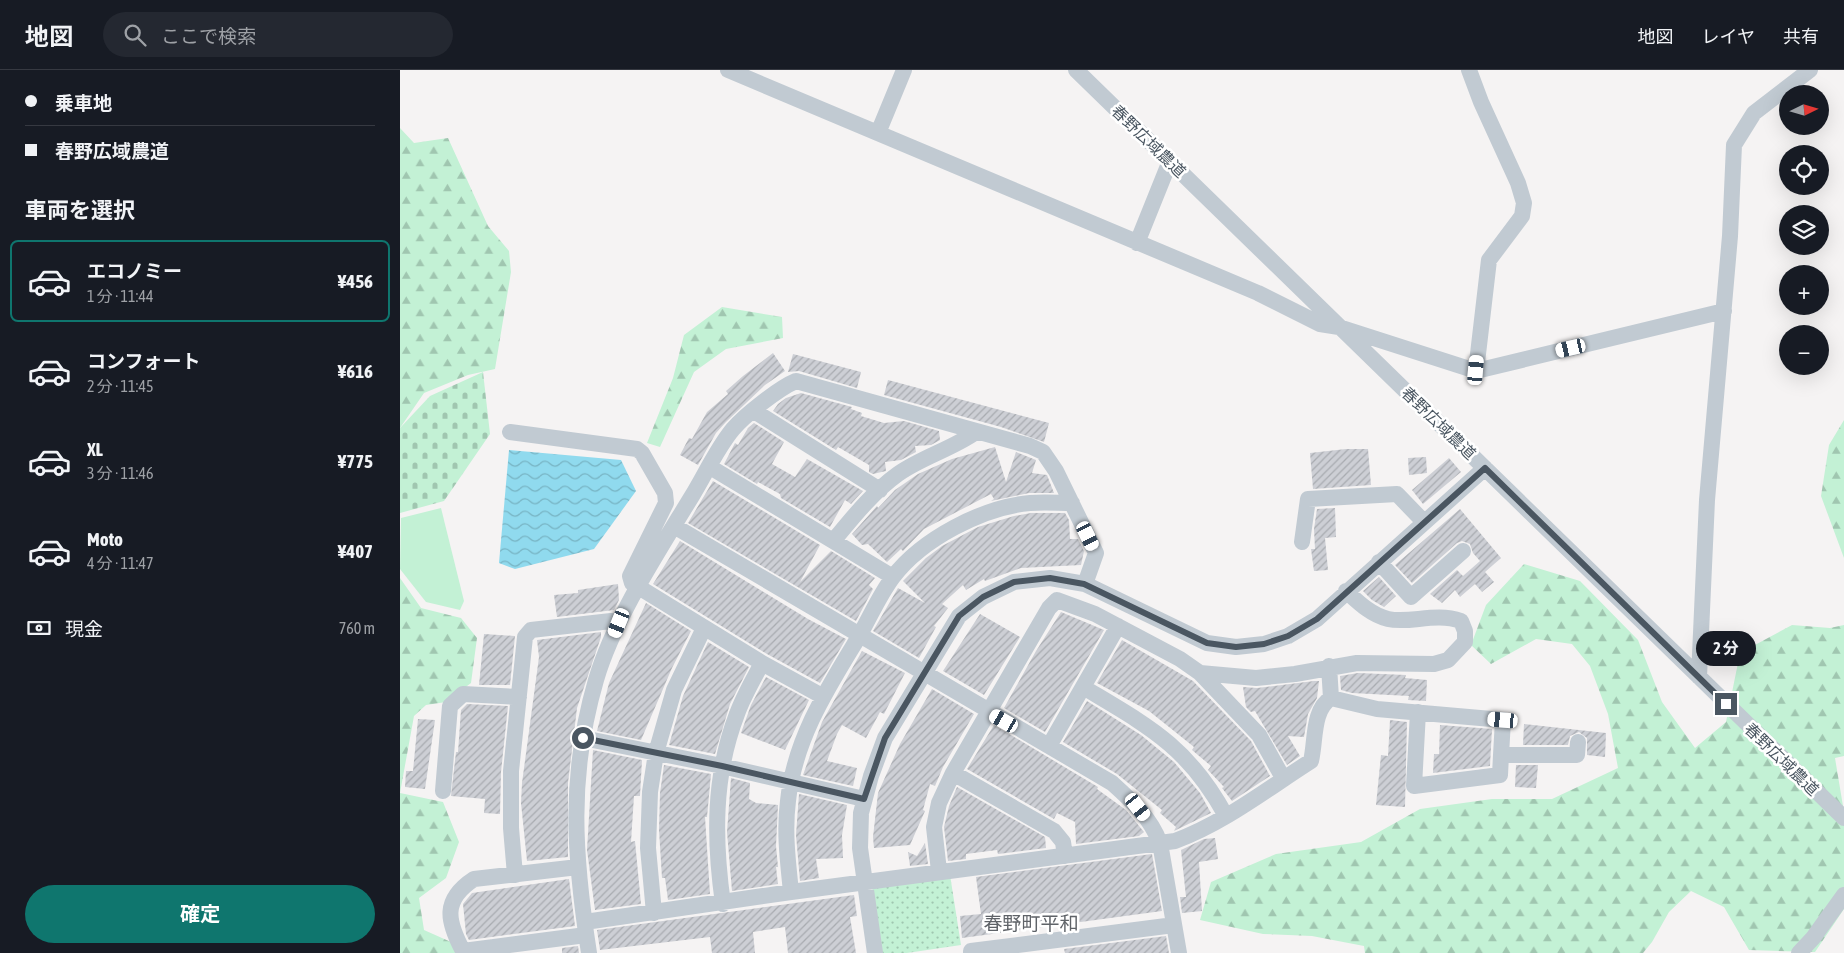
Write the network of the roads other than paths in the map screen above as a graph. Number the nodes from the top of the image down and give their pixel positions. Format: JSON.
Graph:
{"nodes":[{"id":1,"x":728,"y":70,"type":"edge"},
{"id":2,"x":904,"y":70,"type":"edge"},
{"id":3,"x":1076,"y":70,"type":"edge"},
{"id":4,"x":1469,"y":70,"type":"edge"},
{"id":5,"x":1810,"y":70,"type":"edge"},
{"id":6,"x":878,"y":133,"type":"junction"},
{"id":7,"x":1170,"y":161,"type":"junction"},
{"id":8,"x":1137,"y":243,"type":"junction"},
{"id":9,"x":1724,"y":311,"type":"junction"},
{"id":10,"x":1339,"y":327,"type":"junction"},
{"id":11,"x":1476,"y":370,"type":"junction"},
{"id":12,"x":754,"y":411,"type":"junction"},
{"id":13,"x":510,"y":432,"type":"dead end"},
{"id":14,"x":976,"y":432,"type":"junction"},
{"id":15,"x":710,"y":467,"type":"junction"},
{"id":16,"x":1485,"y":468,"type":"junction"},
{"id":17,"x":880,"y":490,"type":"junction"},
{"id":18,"x":1072,"y":503,"type":"junction"},
{"id":19,"x":1424,"y":522,"type":"junction"},
{"id":20,"x":674,"y":526,"type":"junction"},
{"id":21,"x":834,"y":540,"type":"junction"},
{"id":22,"x":1302,"y":542,"type":"dead end"},
{"id":23,"x":1463,"y":551,"type":"dead end"},
{"id":24,"x":1379,"y":562,"type":"junction"},
{"id":25,"x":893,"y":577,"type":"junction"},
{"id":26,"x":1084,"y":584,"type":"junction"},
{"id":27,"x":639,"y":588,"type":"junction"},
{"id":28,"x":1346,"y":591,"type":"junction"},
{"id":29,"x":619,"y":623,"type":"junction"},
{"id":30,"x":1118,"y":626,"type":"junction"},
{"id":31,"x":704,"y":628,"type":"junction"},
{"id":32,"x":859,"y":636,"type":"junction"},
{"id":33,"x":762,"y":663,"type":"junction"},
{"id":34,"x":1329,"y":666,"type":"junction"},
{"id":35,"x":925,"y":672,"type":"junction"},
{"id":36,"x":1200,"y":672,"type":"junction"},
{"id":37,"x":1699,"y":677,"type":"junction"},
{"id":38,"x":1083,"y":687,"type":"junction"},
{"id":39,"x":822,"y":696,"type":"junction"},
{"id":40,"x":519,"y":697,"type":"junction"},
{"id":41,"x":1331,"y":698,"type":"junction"},
{"id":42,"x":988,"y":712,"type":"junction"},
{"id":43,"x":1418,"y":712,"type":"junction"},
{"id":44,"x":583,"y":738,"type":"junction"},
{"id":45,"x":1578,"y":742,"type":"dead end"},
{"id":46,"x":1049,"y":746,"type":"junction"},
{"id":47,"x":656,"y":753,"type":"junction"},
{"id":48,"x":1501,"y":755,"type":"junction"},
{"id":49,"x":722,"y":766,"type":"junction"},
{"id":50,"x":952,"y":773,"type":"junction"},
{"id":51,"x":1283,"y":778,"type":"junction"},
{"id":52,"x":791,"y":782,"type":"junction"},
{"id":53,"x":443,"y":791,"type":"dead end"},
{"id":54,"x":864,"y":799,"type":"junction"},
{"id":55,"x":1226,"y":816,"type":"junction"},
{"id":56,"x":1844,"y":818,"type":"edge"},
{"id":57,"x":1160,"y":843,"type":"junction"},
{"id":58,"x":1065,"y":856,"type":"junction"},
{"id":59,"x":578,"y":867,"type":"junction"},
{"id":60,"x":939,"y":871,"type":"junction"},
{"id":61,"x":515,"y":874,"type":"junction"},
{"id":62,"x":865,"y":883,"type":"junction"},
{"id":63,"x":791,"y":892,"type":"junction"},
{"id":64,"x":1844,"y":895,"type":"edge"},
{"id":65,"x":723,"y":904,"type":"junction"},
{"id":66,"x":654,"y":913,"type":"junction"},
{"id":67,"x":1174,"y":924,"type":"junction"},
{"id":68,"x":585,"y":929,"type":"junction"},
{"id":69,"x":494,"y":950,"type":"edge"},
{"id":70,"x":589,"y":953,"type":"edge"},
{"id":71,"x":875,"y":953,"type":"edge"},
{"id":72,"x":971,"y":953,"type":"edge"},
{"id":73,"x":1178,"y":953,"type":"edge"},
{"id":74,"x":1799,"y":953,"type":"edge"}],
"edges":[{"from":1,"to":6,"type":"street"},
{"from":2,"to":6,"type":"street"},
{"from":3,"to":7,"type":"street","name":"春野広域農道"},
{"from":4,"to":11,"type":"street"},
{"from":5,"to":9,"type":"street"},
{"from":6,"to":8,"type":"street"},
{"from":7,"to":8,"type":"street"},
{"from":7,"to":10,"type":"street","name":"春野広域農道"},
{"from":8,"to":10,"type":"street"},
{"from":9,"to":11,"type":"street"},
{"from":9,"to":37,"type":"street"},
{"from":10,"to":11,"type":"street"},
{"from":10,"to":16,"type":"street","name":"春野広域農道"},
{"from":12,"to":14,"type":"street"},
{"from":12,"to":15,"type":"street"},
{"from":12,"to":17,"type":"street"},
{"from":13,"to":27,"type":"street"},
{"from":14,"to":17,"type":"street"},
{"from":14,"to":18,"type":"street"},
{"from":15,"to":20,"type":"street"},
{"from":15,"to":21,"type":"street"},
{"from":16,"to":19,"type":"street"},
{"from":16,"to":37,"type":"street","name":"春野広域農道"},
{"from":17,"to":21,"type":"street"},
{"from":18,"to":25,"type":"street"},
{"from":18,"to":26,"type":"street"},
{"from":19,"to":22,"type":"street"},
{"from":19,"to":24,"type":"street"},
{"from":20,"to":27,"type":"street"},
{"from":20,"to":32,"type":"street"},
{"from":21,"to":25,"type":"street"},
{"from":23,"to":24,"type":"street"},
{"from":24,"to":28,"type":"street"},
{"from":25,"to":32,"type":"street"},
{"from":26,"to":28,"type":"street"},
{"from":26,"to":35,"type":"street"},
{"from":27,"to":29,"type":"street"},
{"from":27,"to":31,"type":"street"},
{"from":28,"to":34,"type":"street"},
{"from":29,"to":40,"type":"street"},
{"from":29,"to":44,"type":"street"},
{"from":30,"to":36,"type":"street"},
{"from":30,"to":38,"type":"street"},
{"from":30,"to":42,"type":"street"},
{"from":31,"to":33,"type":"street"},
{"from":31,"to":47,"type":"street"},
{"from":32,"to":35,"type":"street"},
{"from":32,"to":39,"type":"street"},
{"from":33,"to":39,"type":"street"},
{"from":33,"to":49,"type":"street"},
{"from":34,"to":36,"type":"street"},
{"from":34,"to":41,"type":"street"},
{"from":35,"to":42,"type":"street"},
{"from":35,"to":54,"type":"street"},
{"from":36,"to":51,"type":"street"},
{"from":37,"to":56,"type":"street","name":"春野広域農道"},
{"from":38,"to":46,"type":"street"},
{"from":38,"to":55,"type":"street"},
{"from":39,"to":52,"type":"street"},
{"from":40,"to":53,"type":"street"},
{"from":40,"to":61,"type":"street"},
{"from":41,"to":43,"type":"street"},
{"from":41,"to":51,"type":"street"},
{"from":42,"to":46,"type":"street"},
{"from":42,"to":50,"type":"street"},
{"from":43,"to":48,"type":"street"},
{"from":43,"to":48,"type":"street"},
{"from":44,"to":47,"type":"street"},
{"from":44,"to":59,"type":"street"},
{"from":45,"to":48,"type":"street"},
{"from":46,"to":57,"type":"street"},
{"from":47,"to":49,"type":"street"},
{"from":47,"to":66,"type":"street"},
{"from":49,"to":52,"type":"street"},
{"from":49,"to":65,"type":"street"},
{"from":50,"to":58,"type":"street"},
{"from":50,"to":60,"type":"street"},
{"from":51,"to":55,"type":"street"},
{"from":52,"to":54,"type":"street"},
{"from":52,"to":63,"type":"street"},
{"from":54,"to":62,"type":"street"},
{"from":55,"to":57,"type":"street"},
{"from":57,"to":58,"type":"street"},
{"from":57,"to":67,"type":"street"},
{"from":58,"to":60,"type":"street"},
{"from":59,"to":61,"type":"street"},
{"from":59,"to":68,"type":"street"},
{"from":60,"to":62,"type":"street"},
{"from":61,"to":69,"type":"street"},
{"from":62,"to":63,"type":"street"},
{"from":62,"to":71,"type":"street"},
{"from":63,"to":65,"type":"street"},
{"from":64,"to":74,"type":"street"},
{"from":65,"to":66,"type":"street"},
{"from":66,"to":68,"type":"street"},
{"from":67,"to":72,"type":"street"},
{"from":67,"to":73,"type":"street"},
{"from":68,"to":69,"type":"street"},
{"from":68,"to":70,"type":"street"}]}
